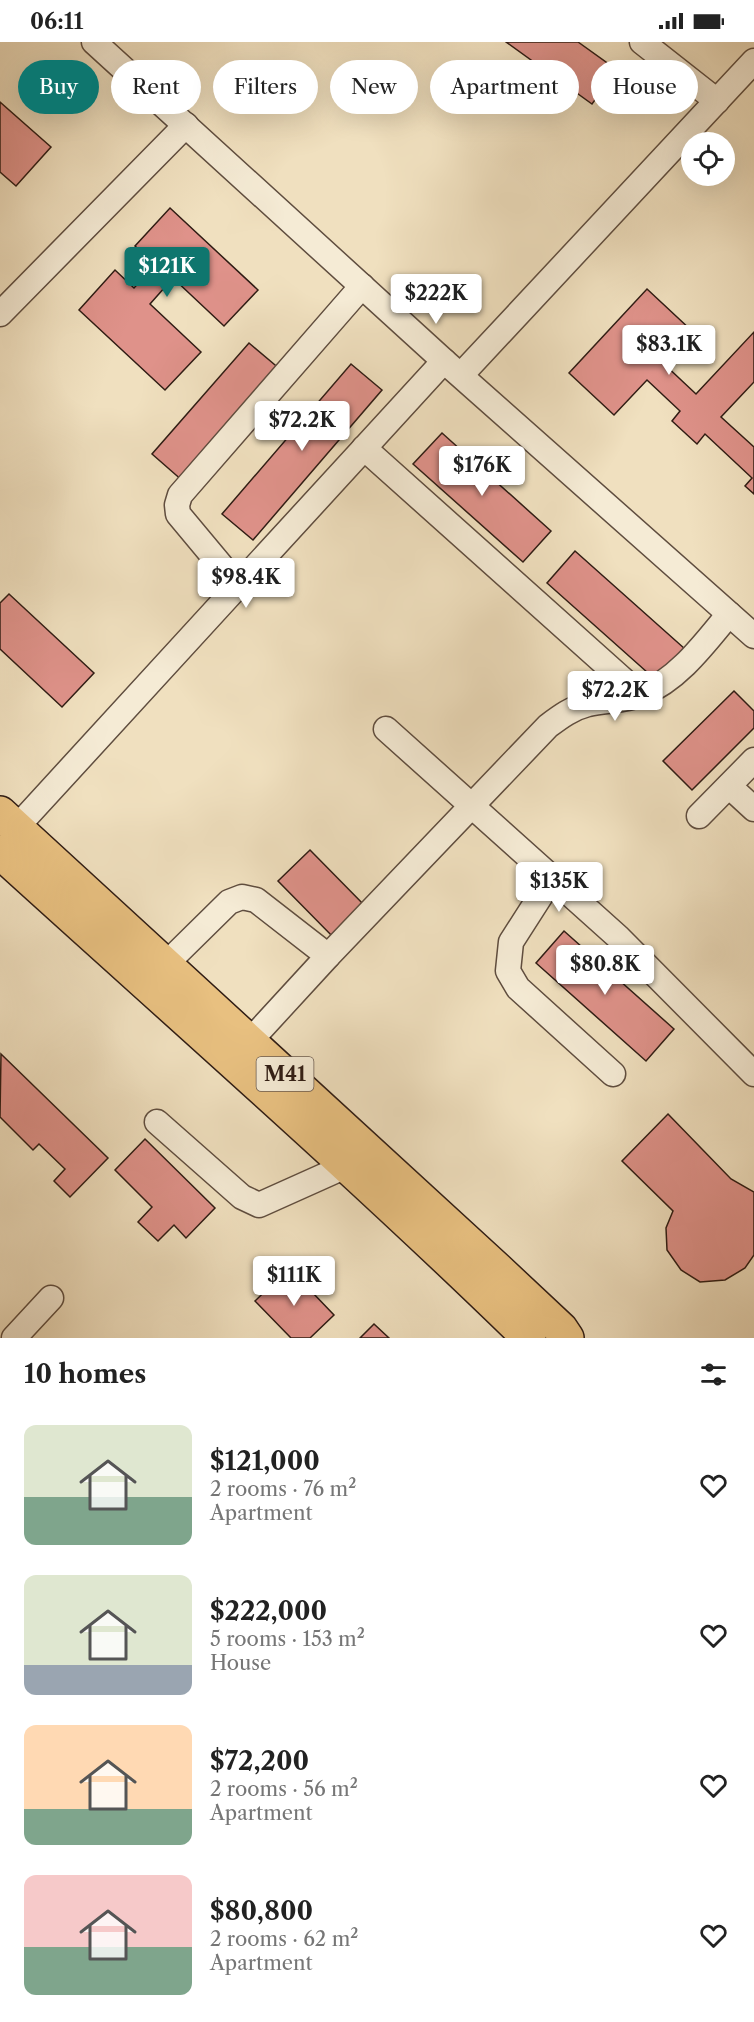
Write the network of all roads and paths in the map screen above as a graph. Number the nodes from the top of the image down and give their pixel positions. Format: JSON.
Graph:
{"nodes":[{"id":1,"x":94,"y":42,"type":"edge"},
{"id":2,"x":642,"y":42,"type":"edge"},
{"id":3,"x":754,"y":61,"type":"edge"},
{"id":4,"x":717,"y":100,"type":"junction"},
{"id":5,"x":186,"y":125,"type":"junction"},
{"id":6,"x":362,"y":286,"type":"junction"},
{"id":7,"x":1,"y":311,"type":"edge"},
{"id":8,"x":453,"y":368,"type":"junction"},
{"id":9,"x":364,"y":448,"type":"junction"},
{"id":10,"x":238,"y":586,"type":"junction"},
{"id":11,"x":729,"y":614,"type":"junction"},
{"id":12,"x":754,"y":636,"type":"edge"},
{"id":13,"x":640,"y":695,"type":"junction"},
{"id":14,"x":386,"y":729,"type":"dead end"},
{"id":15,"x":754,"y":760,"type":"edge"},
{"id":16,"x":729,"y":786,"type":"junction"},
{"id":17,"x":472,"y":806,"type":"junction"},
{"id":18,"x":754,"y":809,"type":"edge"},
{"id":19,"x":699,"y":816,"type":"dead end"},
{"id":20,"x":5,"y":831,"type":"edge"},
{"id":21,"x":552,"y":878,"type":"junction"},
{"id":22,"x":328,"y":956,"type":"junction"},
{"id":23,"x":165,"y":965,"type":"junction"},
{"id":24,"x":249,"y":1042,"type":"junction"},
{"id":25,"x":612,"y":1074,"type":"dead end"},
{"id":26,"x":754,"y":1074,"type":"edge"},
{"id":27,"x":157,"y":1122,"type":"dead end"},
{"id":28,"x":346,"y":1166,"type":"junction"},
{"id":29,"x":51,"y":1298,"type":"dead end"},
{"id":30,"x":14,"y":1338,"type":"edge"},
{"id":31,"x":529,"y":1338,"type":"edge"},
{"id":32,"x":567,"y":1338,"type":"edge"}],
"edges":[{"from":1,"to":5,"type":"street"},
{"from":2,"to":4,"type":"street"},
{"from":3,"to":4,"type":"street"},
{"from":4,"to":8,"type":"street"},
{"from":5,"to":6,"type":"street"},
{"from":5,"to":7,"type":"street"},
{"from":6,"to":8,"type":"street"},
{"from":6,"to":10,"type":"street"},
{"from":8,"to":9,"type":"street"},
{"from":8,"to":11,"type":"street"},
{"from":9,"to":10,"type":"street"},
{"from":9,"to":13,"type":"street"},
{"from":10,"to":20,"type":"street"},
{"from":11,"to":12,"type":"street"},
{"from":11,"to":13,"type":"street"},
{"from":13,"to":17,"type":"street"},
{"from":14,"to":17,"type":"street"},
{"from":15,"to":16,"type":"street"},
{"from":16,"to":18,"type":"street"},
{"from":16,"to":19,"type":"street"},
{"from":17,"to":21,"type":"street"},
{"from":17,"to":22,"type":"street"},
{"from":20,"to":23,"type":"highway","number":"M41"},
{"from":20,"to":28,"type":"highway","number":"M41"},
{"from":21,"to":25,"type":"street"},
{"from":21,"to":26,"type":"street"},
{"from":22,"to":23,"type":"street"},
{"from":22,"to":24,"type":"street"},
{"from":23,"to":24,"type":"highway","number":"M41"},
{"from":24,"to":32,"type":"highway","number":"M41"},
{"from":27,"to":28,"type":"street"},
{"from":28,"to":31,"type":"highway","number":"M41"},
{"from":29,"to":30,"type":"street"}]}
